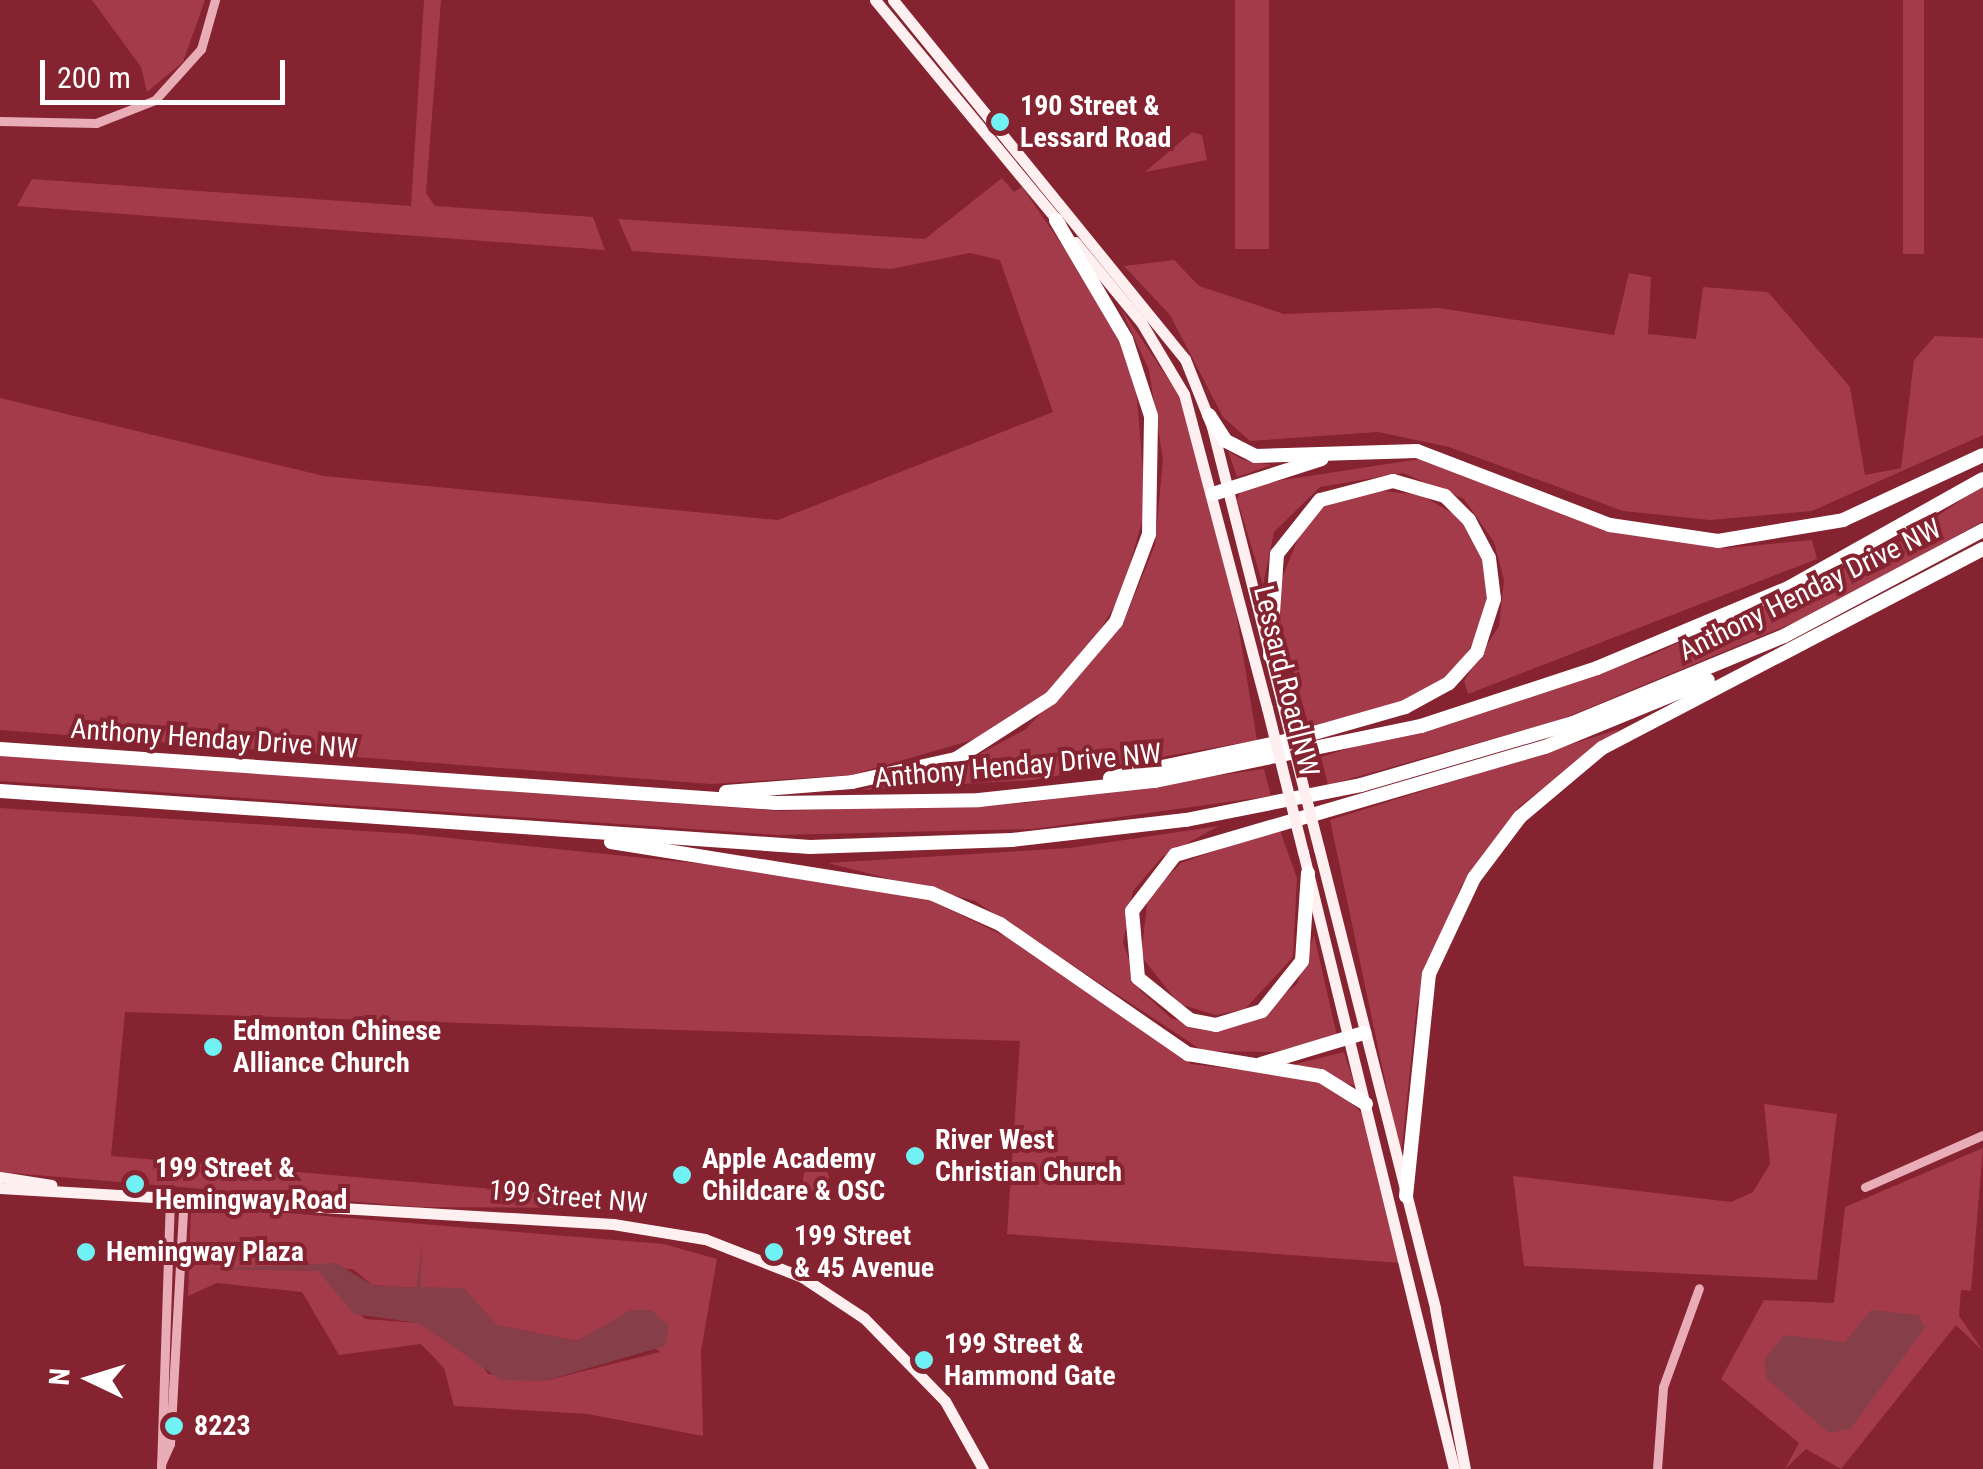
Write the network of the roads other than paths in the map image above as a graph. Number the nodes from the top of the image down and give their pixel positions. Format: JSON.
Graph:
{"nodes":[{"id":1,"x":215,"y":0,"type":"edge"},
{"id":2,"x":875,"y":0,"type":"edge"},
{"id":3,"x":894,"y":0,"type":"edge"},
{"id":4,"x":0,"y":121,"type":"edge"},
{"id":5,"x":1056,"y":220,"type":"junction"},
{"id":6,"x":1209,"y":416,"type":"junction"},
{"id":7,"x":1362,"y":450,"type":"junction"},
{"id":8,"x":1983,"y":455,"type":"edge"},
{"id":9,"x":1983,"y":479,"type":"edge"},
{"id":10,"x":1227,"y":483,"type":"junction"},
{"id":11,"x":1213,"y":494,"type":"junction"},
{"id":12,"x":1983,"y":530,"type":"edge"},
{"id":13,"x":1983,"y":549,"type":"edge"},
{"id":14,"x":1784,"y":636,"type":"junction"},
{"id":15,"x":1270,"y":656,"type":"junction"},
{"id":16,"x":2,"y":748,"type":"edge"},
{"id":17,"x":0,"y":791,"type":"edge"},
{"id":18,"x":621,"y":794,"type":"junction"},
{"id":19,"x":979,"y":800,"type":"junction"},
{"id":20,"x":576,"y":833,"type":"junction"},
{"id":21,"x":1308,"y":873,"type":"junction"},
{"id":22,"x":1364,"y":1033,"type":"junction"},
{"id":23,"x":1350,"y":1042,"type":"junction"},
{"id":24,"x":1230,"y":1065,"type":"junction"},
{"id":25,"x":1366,"y":1104,"type":"junction"},
{"id":26,"x":1983,"y":1135,"type":"edge"},
{"id":27,"x":0,"y":1177,"type":"edge"},
{"id":28,"x":54,"y":1186,"type":"junction"},
{"id":29,"x":1864,"y":1187,"type":"dead end"},
{"id":30,"x":0,"y":1188,"type":"edge"},
{"id":31,"x":177,"y":1194,"type":"junction"},
{"id":32,"x":1406,"y":1196,"type":"junction"},
{"id":33,"x":1699,"y":1288,"type":"dead end"},
{"id":34,"x":161,"y":1466,"type":"edge"},
{"id":35,"x":984,"y":1469,"type":"edge"},
{"id":36,"x":1454,"y":1469,"type":"edge"},
{"id":37,"x":1465,"y":1469,"type":"edge"},
{"id":38,"x":1658,"y":1469,"type":"edge"}],
"edges":[{"from":1,"to":4,"type":"street"},
{"from":2,"to":5,"type":"main road","name":"Lessard Road NW"},
{"from":3,"to":6,"type":"main road","name":"Lessard Road NW"},
{"from":5,"to":11,"type":"main road","name":"Lessard Road NW"},
{"from":5,"to":18,"type":"highway"},
{"from":6,"to":7,"type":"highway"},
{"from":6,"to":10,"type":"main road","name":"Lessard Road NW"},
{"from":7,"to":8,"type":"highway"},
{"from":7,"to":10,"type":"highway"},
{"from":9,"to":19,"type":"highway","name":"Anthony Henday Drive NW"},
{"from":10,"to":11,"type":"highway"},
{"from":10,"to":15,"type":"main road","name":"Lessard Road NW"},
{"from":11,"to":21,"type":"main road","name":"Lessard Road NW","bridge":true},
{"from":12,"to":14,"type":"highway","name":"Anthony Henday Drive NW"},
{"from":13,"to":32,"type":"highway"},
{"from":14,"to":20,"type":"highway","name":"Anthony Henday Drive NW"},
{"from":14,"to":21,"type":"highway"},
{"from":15,"to":19,"type":"highway"},
{"from":15,"to":22,"type":"main road","name":"Lessard Road NW","bridge":true},
{"from":16,"to":18,"type":"highway","name":"Anthony Henday Drive NW"},
{"from":17,"to":20,"type":"highway","name":"Anthony Henday Drive NW"},
{"from":18,"to":19,"type":"highway","name":"Anthony Henday Drive NW"},
{"from":20,"to":24,"type":"highway"},
{"from":21,"to":23,"type":"main road","name":"Lessard Road NW"},
{"from":22,"to":23,"type":"highway"},
{"from":22,"to":32,"type":"main road","name":"Lessard Road NW"},
{"from":23,"to":24,"type":"highway"},
{"from":23,"to":25,"type":"main road","name":"Lessard Road NW"},
{"from":24,"to":25,"type":"highway"},
{"from":25,"to":36,"type":"main road","name":"Lessard Road NW"},
{"from":26,"to":29,"type":"street"},
{"from":27,"to":28,"type":"main road","name":"199 Street NW"},
{"from":28,"to":30,"type":"main road","name":"199 Street NW"},
{"from":28,"to":31,"type":"main road","name":"199 Street NW"},
{"from":31,"to":34,"type":"street"},
{"from":31,"to":34,"type":"street"},
{"from":31,"to":35,"type":"main road","name":"199 Street NW"},
{"from":32,"to":37,"type":"main road","name":"Lessard Road NW"},
{"from":33,"to":38,"type":"street"}]}
